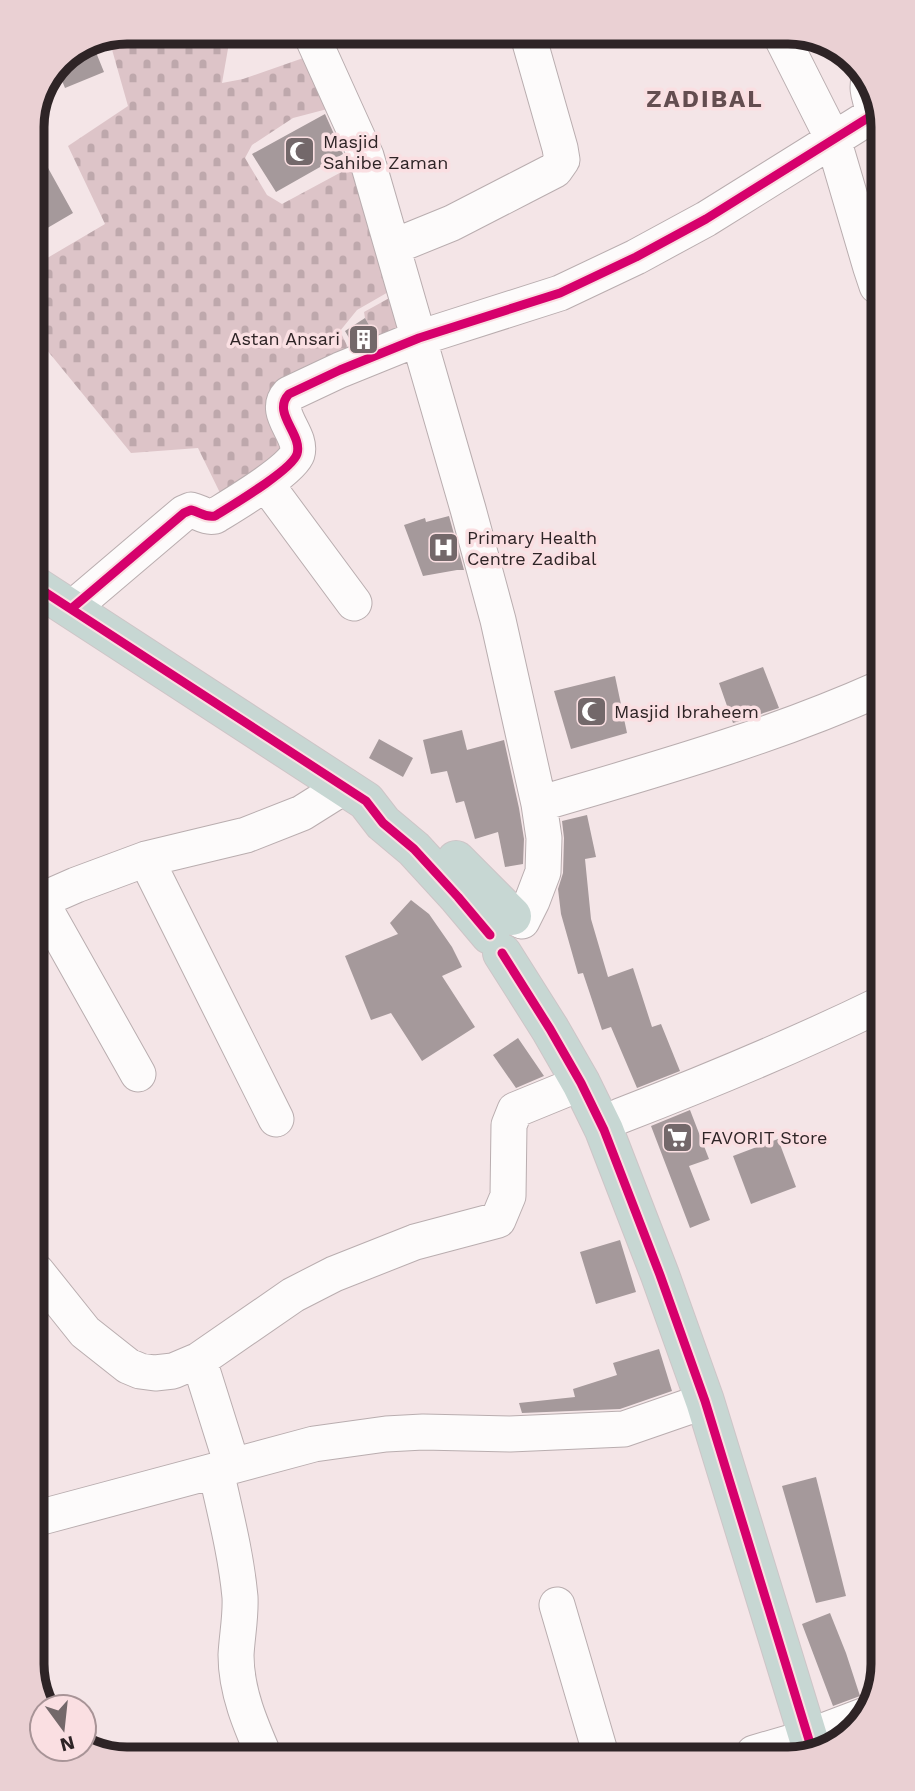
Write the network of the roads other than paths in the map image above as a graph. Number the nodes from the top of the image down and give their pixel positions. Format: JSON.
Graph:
{"nodes":[{"id":1,"x":315,"y":44,"type":"edge"},
{"id":2,"x":530,"y":44,"type":"edge"},
{"id":3,"x":785,"y":44,"type":"edge"},
{"id":4,"x":870,"y":116,"type":"edge"},
{"id":5,"x":833,"y":139,"type":"junction"},
{"id":6,"x":393,"y":247,"type":"junction"},
{"id":7,"x":871,"y":271,"type":"edge"},
{"id":8,"x":419,"y":338,"type":"junction"},
{"id":9,"x":266,"y":484,"type":"junction"},
{"id":10,"x":44,"y":591,"type":"edge"},
{"id":11,"x":354,"y":603,"type":"dead end"},
{"id":12,"x":71,"y":609,"type":"junction"},
{"id":13,"x":871,"y":693,"type":"edge"},
{"id":14,"x":356,"y":794,"type":"junction"},
{"id":15,"x":539,"y":804,"type":"junction"},
{"id":16,"x":146,"y":859,"type":"junction"},
{"id":17,"x":44,"y":899,"type":"edge"},
{"id":18,"x":44,"y":912,"type":"edge"},
{"id":19,"x":510,"y":935,"type":"junction"},
{"id":20,"x":871,"y":1009,"type":"edge"},
{"id":21,"x":138,"y":1074,"type":"dead end"},
{"id":22,"x":581,"y":1083,"type":"junction"},
{"id":23,"x":620,"y":1116,"type":"junction"},
{"id":24,"x":276,"y":1119,"type":"dead end"},
{"id":25,"x":44,"y":1281,"type":"edge"},
{"id":26,"x":199,"y":1360,"type":"junction"},
{"id":27,"x":705,"y":1401,"type":"junction"},
{"id":28,"x":224,"y":1468,"type":"junction"},
{"id":29,"x":44,"y":1516,"type":"edge"},
{"id":30,"x":557,"y":1605,"type":"dead end"},
{"id":31,"x":818,"y":1742,"type":"edge"},
{"id":32,"x":818,"y":1742,"type":"edge"},
{"id":33,"x":260,"y":1747,"type":"edge"},
{"id":34,"x":599,"y":1747,"type":"edge"}],
"edges":[{"from":1,"to":6,"type":"street"},
{"from":2,"to":6,"type":"street"},
{"from":3,"to":5,"type":"street"},
{"from":4,"to":5,"type":"street"},
{"from":5,"to":7,"type":"street"},
{"from":5,"to":8,"type":"street"},
{"from":6,"to":8,"type":"street"},
{"from":8,"to":9,"type":"street"},
{"from":8,"to":15,"type":"street"},
{"from":9,"to":11,"type":"street"},
{"from":9,"to":12,"type":"street"},
{"from":10,"to":12,"type":"highway"},
{"from":12,"to":14,"type":"highway"},
{"from":13,"to":15,"type":"street"},
{"from":14,"to":16,"type":"street"},
{"from":14,"to":19,"type":"highway"},
{"from":15,"to":19,"type":"street"},
{"from":16,"to":17,"type":"street"},
{"from":16,"to":24,"type":"street"},
{"from":18,"to":21,"type":"street"},
{"from":19,"to":22,"type":"highway"},
{"from":19,"to":23,"type":"highway"},
{"from":20,"to":23,"type":"street"},
{"from":22,"to":26,"type":"street"},
{"from":22,"to":27,"type":"highway"},
{"from":23,"to":31,"type":"highway"},
{"from":25,"to":26,"type":"street"},
{"from":26,"to":28,"type":"street"},
{"from":27,"to":28,"type":"street"},
{"from":27,"to":32,"type":"highway"},
{"from":28,"to":29,"type":"street"},
{"from":28,"to":33,"type":"street"},
{"from":30,"to":34,"type":"street"}]}
